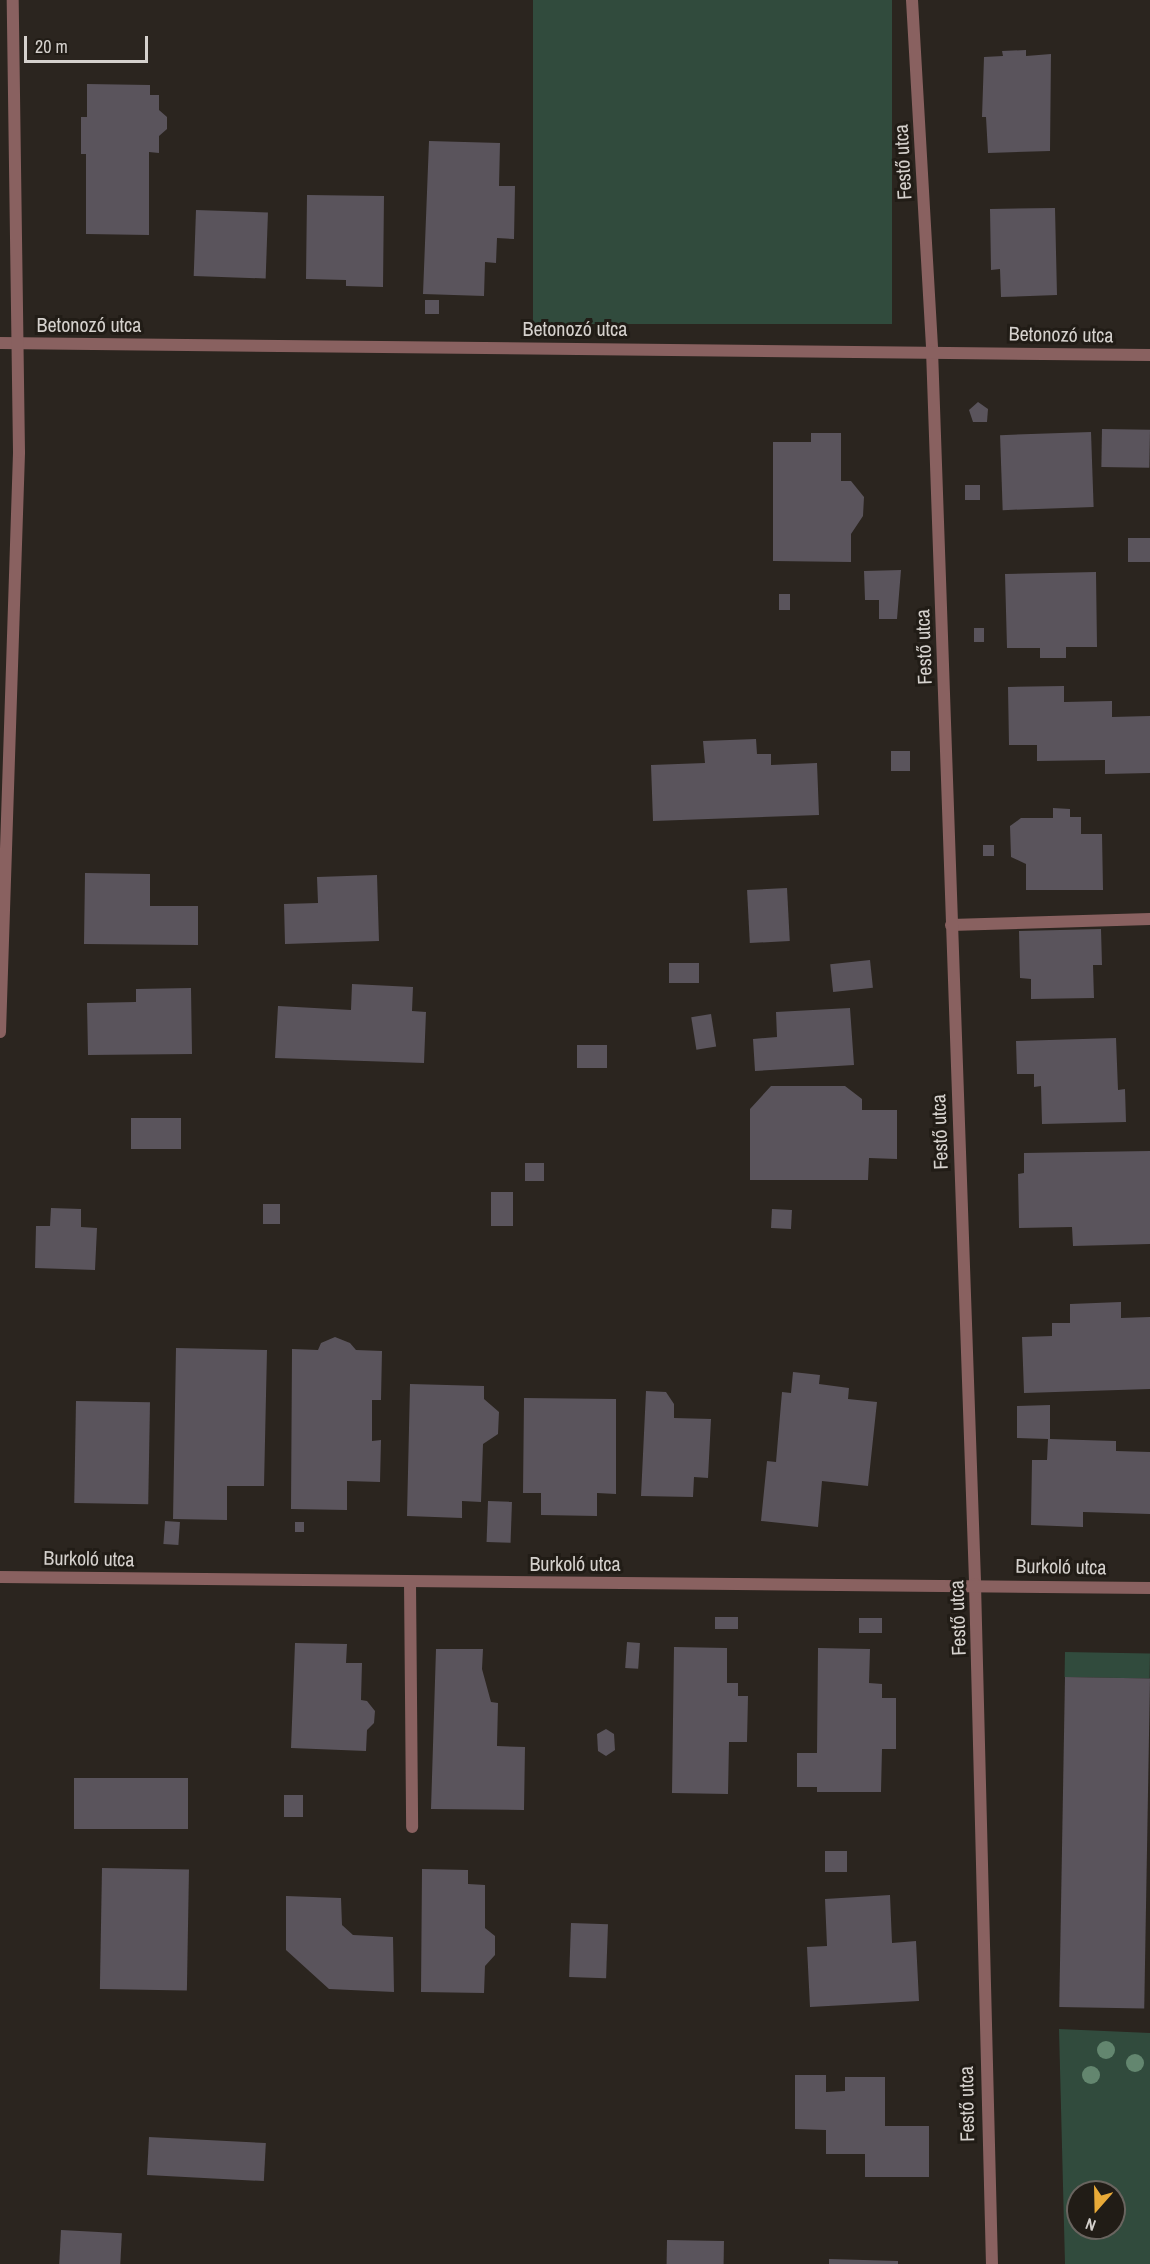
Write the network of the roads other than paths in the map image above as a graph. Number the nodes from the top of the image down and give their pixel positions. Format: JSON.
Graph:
{"nodes":[{"id":1,"x":13,"y":0,"type":"edge"},
{"id":2,"x":912,"y":0,"type":"edge"},
{"id":3,"x":0,"y":343,"type":"edge"},
{"id":4,"x":15,"y":343,"type":"junction"},
{"id":5,"x":932,"y":350,"type":"junction"},
{"id":6,"x":1150,"y":355,"type":"edge"},
{"id":7,"x":1150,"y":919,"type":"edge"},
{"id":8,"x":951,"y":925,"type":"junction"},
{"id":9,"x":1,"y":968,"type":"edge"},
{"id":10,"x":0,"y":1032,"type":"edge"},
{"id":11,"x":0,"y":1577,"type":"edge"},
{"id":12,"x":410,"y":1582,"type":"junction"},
{"id":13,"x":975,"y":1584,"type":"junction"},
{"id":14,"x":1150,"y":1588,"type":"edge"},
{"id":15,"x":412,"y":1827,"type":"dead end"},
{"id":16,"x":992,"y":2264,"type":"edge"}],
"edges":[{"from":1,"to":4,"type":"street"},
{"from":2,"to":5,"type":"street","name":"Festő utca"},
{"from":3,"to":4,"type":"street","name":"Betonozó utca"},
{"from":4,"to":5,"type":"street","name":"Betonozó utca"},
{"from":4,"to":9,"type":"street"},
{"from":5,"to":6,"type":"street","name":"Betonozó utca"},
{"from":5,"to":8,"type":"street","name":"Festő utca"},
{"from":7,"to":8,"type":"street"},
{"from":8,"to":13,"type":"street","name":"Festő utca"},
{"from":9,"to":10,"type":"street"},
{"from":11,"to":12,"type":"street","name":"Burkoló utca"},
{"from":12,"to":13,"type":"street","name":"Burkoló utca"},
{"from":12,"to":15,"type":"street"},
{"from":13,"to":14,"type":"street","name":"Burkoló utca"},
{"from":13,"to":16,"type":"street","name":"Festő utca"}]}
